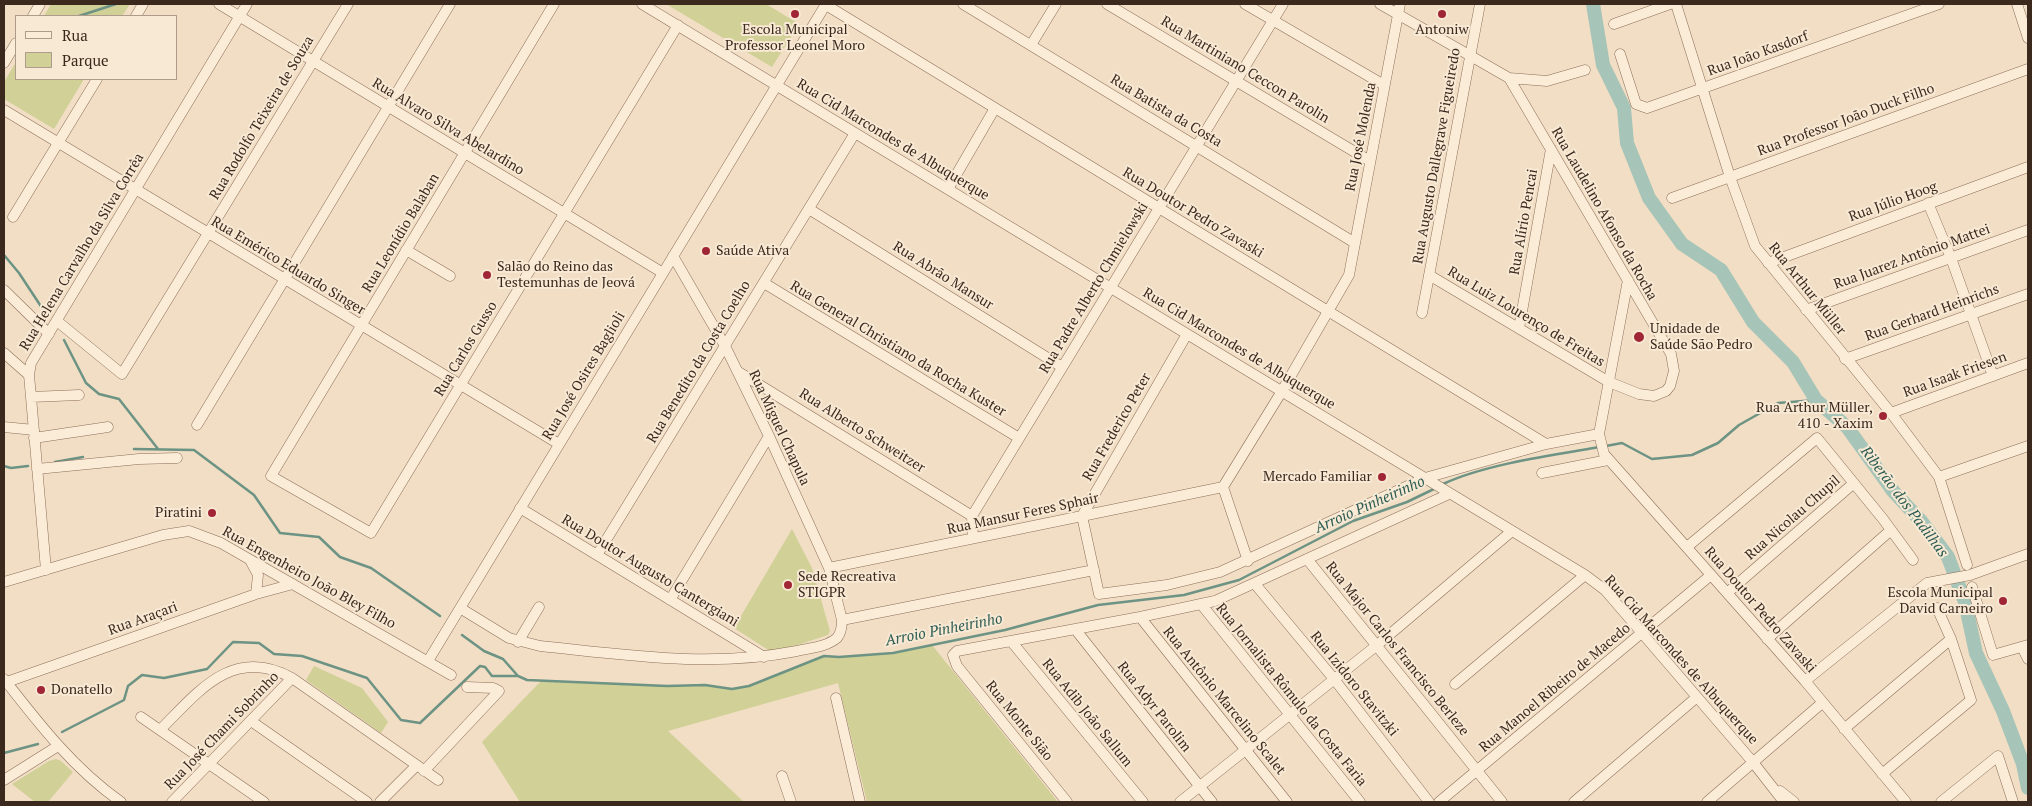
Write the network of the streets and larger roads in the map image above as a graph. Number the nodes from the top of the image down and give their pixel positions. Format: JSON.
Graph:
{"nodes":[{"id":1,"x":40,"y":4,"type":"edge"},
{"id":2,"x":143,"y":4,"type":"edge"},
{"id":3,"x":219,"y":4,"type":"edge"},
{"id":4,"x":247,"y":4,"type":"edge"},
{"id":5,"x":348,"y":4,"type":"edge"},
{"id":6,"x":450,"y":4,"type":"edge"},
{"id":7,"x":554,"y":4,"type":"edge"},
{"id":8,"x":642,"y":4,"type":"edge"},
{"id":9,"x":826,"y":4,"type":"edge"},
{"id":10,"x":963,"y":4,"type":"edge"},
{"id":11,"x":1056,"y":4,"type":"edge"},
{"id":12,"x":1107,"y":4,"type":"edge"},
{"id":13,"x":1245,"y":4,"type":"edge"},
{"id":14,"x":1283,"y":4,"type":"edge"},
{"id":15,"x":1380,"y":4,"type":"edge"},
{"id":16,"x":1400,"y":4,"type":"edge"},
{"id":17,"x":1480,"y":4,"type":"edge"},
{"id":18,"x":1670,"y":4,"type":"edge"},
{"id":19,"x":1676,"y":4,"type":"edge"},
{"id":20,"x":1939,"y":4,"type":"edge"},
{"id":21,"x":2017,"y":4,"type":"edge"},
{"id":22,"x":33,"y":15,"type":"edge"},
{"id":23,"x":137,"y":15,"type":"edge"},
{"id":24,"x":1398,"y":15,"type":"junction"},
{"id":25,"x":240,"y":16,"type":"junction"},
{"id":26,"x":1273,"y":21,"type":"junction"},
{"id":27,"x":1614,"y":24,"type":"dead end"},
{"id":28,"x":678,"y":25,"type":"junction"},
{"id":29,"x":2028,"y":38,"type":"edge"},
{"id":30,"x":15,"y":45,"type":"edge"},
{"id":31,"x":1031,"y":45,"type":"junction"},
{"id":32,"x":1620,"y":54,"type":"dead end"},
{"id":33,"x":1470,"y":56,"type":"junction"},
{"id":34,"x":313,"y":61,"type":"junction"},
{"id":35,"x":4,"y":63,"type":"edge"},
{"id":36,"x":2028,"y":69,"type":"edge"},
{"id":37,"x":1585,"y":70,"type":"dead end"},
{"id":38,"x":1509,"y":78,"type":"junction"},
{"id":39,"x":96,"y":80,"type":"edge"},
{"id":40,"x":1236,"y":81,"type":"junction"},
{"id":41,"x":1384,"y":85,"type":"junction"},
{"id":42,"x":777,"y":86,"type":"junction"},
{"id":43,"x":1702,"y":89,"type":"junction"},
{"id":44,"x":388,"y":106,"type":"junction"},
{"id":45,"x":995,"y":108,"type":"junction"},
{"id":46,"x":4,"y":110,"type":"edge"},
{"id":47,"x":855,"y":133,"type":"junction"},
{"id":48,"x":58,"y":143,"type":"junction"},
{"id":49,"x":1197,"y":146,"type":"junction"},
{"id":50,"x":1551,"y":149,"type":"junction"},
{"id":51,"x":465,"y":153,"type":"junction"},
{"id":52,"x":1370,"y":161,"type":"junction"},
{"id":53,"x":2028,"y":167,"type":"edge"},
{"id":54,"x":1730,"y":177,"type":"junction"},
{"id":55,"x":948,"y":189,"type":"junction"},
{"id":56,"x":136,"y":190,"type":"junction"},
{"id":57,"x":1672,"y":198,"type":"dead end"},
{"id":58,"x":1928,"y":203,"type":"junction"},
{"id":59,"x":1159,"y":208,"type":"junction"},
{"id":60,"x":809,"y":209,"type":"junction"},
{"id":61,"x":564,"y":213,"type":"junction"},
{"id":62,"x":13,"y":217,"type":"dead end"},
{"id":63,"x":2028,"y":230,"type":"edge"},
{"id":64,"x":208,"y":233,"type":"junction"},
{"id":65,"x":1355,"y":243,"type":"junction"},
{"id":66,"x":406,"y":250,"type":"junction"},
{"id":67,"x":673,"y":256,"type":"junction"},
{"id":68,"x":1951,"y":258,"type":"junction"},
{"id":69,"x":1768,"y":262,"type":"junction"},
{"id":70,"x":663,"y":273,"type":"junction"},
{"id":71,"x":1430,"y":275,"type":"junction"},
{"id":72,"x":450,"y":276,"type":"dead end"},
{"id":73,"x":284,"y":279,"type":"junction"},
{"id":74,"x":1628,"y":280,"type":"junction"},
{"id":75,"x":764,"y":283,"type":"junction"},
{"id":76,"x":1111,"y":288,"type":"junction"},
{"id":77,"x":4,"y":290,"type":"edge"},
{"id":78,"x":2028,"y":294,"type":"edge"},
{"id":79,"x":1806,"y":310,"type":"junction"},
{"id":80,"x":1328,"y":311,"type":"junction"},
{"id":81,"x":1422,"y":313,"type":"dead end"},
{"id":82,"x":1970,"y":314,"type":"junction"},
{"id":83,"x":57,"y":321,"type":"junction"},
{"id":84,"x":361,"y":326,"type":"junction"},
{"id":85,"x":1519,"y":328,"type":"junction"},
{"id":86,"x":49,"y":334,"type":"junction"},
{"id":87,"x":1187,"y":334,"type":"junction"},
{"id":88,"x":725,"y":346,"type":"junction"},
{"id":89,"x":4,"y":353,"type":"edge"},
{"id":90,"x":1845,"y":359,"type":"junction"},
{"id":91,"x":2028,"y":364,"type":"edge"},
{"id":92,"x":1062,"y":367,"type":"junction"},
{"id":93,"x":737,"y":371,"type":"junction"},
{"id":94,"x":29,"y":375,"type":"junction"},
{"id":95,"x":1993,"y":376,"type":"junction"},
{"id":96,"x":1609,"y":382,"type":"junction"},
{"id":97,"x":460,"y":385,"type":"junction"},
{"id":98,"x":1282,"y":391,"type":"junction"},
{"id":99,"x":79,"y":394,"type":"dead end"},
{"id":100,"x":31,"y":397,"type":"junction"},
{"id":101,"x":1891,"y":413,"type":"junction"},
{"id":102,"x":197,"y":425,"type":"dead end"},
{"id":103,"x":4,"y":427,"type":"edge"},
{"id":104,"x":108,"y":427,"type":"dead end"},
{"id":105,"x":34,"y":434,"type":"junction"},
{"id":106,"x":769,"y":436,"type":"junction"},
{"id":107,"x":1600,"y":437,"type":"junction"},
{"id":108,"x":1019,"y":438,"type":"junction"},
{"id":109,"x":559,"y":444,"type":"junction"},
{"id":110,"x":1546,"y":444,"type":"junction"},
{"id":111,"x":2028,"y":446,"type":"edge"},
{"id":112,"x":1606,"y":457,"type":"junction"},
{"id":113,"x":177,"y":458,"type":"dead end"},
{"id":114,"x":37,"y":469,"type":"junction"},
{"id":115,"x":1542,"y":473,"type":"dead end"},
{"id":116,"x":1939,"y":477,"type":"junction"},
{"id":117,"x":1428,"y":480,"type":"junction"},
{"id":118,"x":1854,"y":483,"type":"junction"},
{"id":119,"x":1223,"y":487,"type":"junction"},
{"id":120,"x":1448,"y":493,"type":"junction"},
{"id":121,"x":520,"y":508,"type":"junction"},
{"id":122,"x":972,"y":516,"type":"junction"},
{"id":123,"x":1082,"y":516,"type":"junction"},
{"id":124,"x":1891,"y":530,"type":"junction"},
{"id":125,"x":1512,"y":531,"type":"junction"},
{"id":126,"x":371,"y":533,"type":"joint"},
{"id":127,"x":973,"y":538,"type":"junction"},
{"id":128,"x":1687,"y":547,"type":"junction"},
{"id":129,"x":2028,"y":554,"type":"edge"},
{"id":130,"x":597,"y":555,"type":"junction"},
{"id":131,"x":250,"y":559,"type":"junction"},
{"id":132,"x":1307,"y":560,"type":"junction"},
{"id":133,"x":1913,"y":560,"type":"dead end"},
{"id":134,"x":1248,"y":561,"type":"junction"},
{"id":135,"x":829,"y":568,"type":"junction"},
{"id":136,"x":46,"y":570,"type":"junction"},
{"id":137,"x":1094,"y":570,"type":"junction"},
{"id":138,"x":1968,"y":572,"type":"junction"},
{"id":139,"x":1585,"y":575,"type":"junction"},
{"id":140,"x":1711,"y":575,"type":"junction"},
{"id":141,"x":4,"y":582,"type":"edge"},
{"id":142,"x":293,"y":584,"type":"junction"},
{"id":143,"x":1255,"y":584,"type":"junction"},
{"id":144,"x":1972,"y":586,"type":"dead end"},
{"id":145,"x":1727,"y":593,"type":"junction"},
{"id":146,"x":256,"y":594,"type":"junction"},
{"id":147,"x":670,"y":600,"type":"junction"},
{"id":148,"x":1201,"y":604,"type":"junction"},
{"id":149,"x":539,"y":607,"type":"dead end"},
{"id":150,"x":460,"y":608,"type":"junction"},
{"id":151,"x":1937,"y":608,"type":"dead end"},
{"id":152,"x":1140,"y":618,"type":"junction"},
{"id":153,"x":842,"y":620,"type":"junction"},
{"id":154,"x":1075,"y":628,"type":"junction"},
{"id":155,"x":1642,"y":634,"type":"junction"},
{"id":156,"x":1767,"y":639,"type":"junction"},
{"id":157,"x":1951,"y":639,"type":"junction"},
{"id":158,"x":1011,"y":641,"type":"junction"},
{"id":159,"x":518,"y":642,"type":"junction"},
{"id":160,"x":1376,"y":646,"type":"junction"},
{"id":161,"x":2025,"y":646,"type":"edge"},
{"id":162,"x":765,"y":657,"type":"junction"},
{"id":163,"x":2028,"y":659,"type":"edge"},
{"id":164,"x":428,"y":661,"type":"junction"},
{"id":165,"x":450,"y":675,"type":"dead end"},
{"id":166,"x":292,"y":678,"type":"junction"},
{"id":167,"x":1334,"y":679,"type":"junction"},
{"id":168,"x":5,"y":681,"type":"edge"},
{"id":169,"x":1804,"y":681,"type":"junction"},
{"id":170,"x":1455,"y":684,"type":"dead end"},
{"id":171,"x":467,"y":687,"type":"dead end"},
{"id":172,"x":1697,"y":697,"type":"junction"},
{"id":173,"x":836,"y":698,"type":"dead end"},
{"id":174,"x":1822,"y":703,"type":"junction"},
{"id":175,"x":1290,"y":714,"type":"junction"},
{"id":176,"x":141,"y":717,"type":"dead end"},
{"id":177,"x":251,"y":720,"type":"junction"},
{"id":178,"x":1844,"y":729,"type":"junction"},
{"id":179,"x":160,"y":730,"type":"junction"},
{"id":180,"x":58,"y":746,"type":"junction"},
{"id":181,"x":1245,"y":750,"type":"junction"},
{"id":182,"x":1752,"y":761,"type":"junction"},
{"id":183,"x":209,"y":764,"type":"junction"},
{"id":184,"x":420,"y":768,"type":"junction"},
{"id":185,"x":1477,"y":771,"type":"junction"},
{"id":186,"x":1882,"y":774,"type":"junction"},
{"id":187,"x":782,"y":776,"type":"dead end"},
{"id":188,"x":4,"y":780,"type":"edge"},
{"id":189,"x":438,"y":780,"type":"dead end"},
{"id":190,"x":1769,"y":782,"type":"junction"},
{"id":191,"x":1199,"y":787,"type":"junction"},
{"id":192,"x":121,"y":802,"type":"edge"},
{"id":193,"x":172,"y":802,"type":"edge"},
{"id":194,"x":264,"y":802,"type":"edge"},
{"id":195,"x":366,"y":802,"type":"edge"},
{"id":196,"x":380,"y":802,"type":"edge"},
{"id":197,"x":791,"y":802,"type":"edge"},
{"id":198,"x":860,"y":802,"type":"edge"},
{"id":199,"x":1067,"y":802,"type":"edge"},
{"id":200,"x":1143,"y":802,"type":"edge"},
{"id":201,"x":1180,"y":802,"type":"edge"},
{"id":202,"x":1212,"y":802,"type":"edge"},
{"id":203,"x":1287,"y":802,"type":"edge"},
{"id":204,"x":1360,"y":802,"type":"edge"},
{"id":205,"x":1430,"y":802,"type":"edge"},
{"id":206,"x":1439,"y":802,"type":"edge"},
{"id":207,"x":1502,"y":802,"type":"edge"},
{"id":208,"x":1574,"y":802,"type":"edge"},
{"id":209,"x":1706,"y":802,"type":"edge"},
{"id":210,"x":1784,"y":802,"type":"edge"},
{"id":211,"x":1794,"y":802,"type":"edge"},
{"id":212,"x":1906,"y":802,"type":"edge"},
{"id":213,"x":1941,"y":802,"type":"edge"},
{"id":214,"x":2013,"y":802,"type":"edge"}],
"edges":[{"from":1,"to":22,"type":"street"},
{"from":2,"to":23,"type":"street"},
{"from":3,"to":25,"type":"street","name":"Rua Alvaro Silva Abelardino"},
{"from":4,"to":25,"type":"street","name":"Rua Helena Carvalho da Silva Corrêa"},
{"from":5,"to":34,"type":"street","name":"Rua Rodolfo Teixeira de Souza"},
{"from":6,"to":44,"type":"street"},
{"from":7,"to":51,"type":"street","name":"Rua Leonídio Balaban"},
{"from":8,"to":28,"type":"street","name":"Rua Cid Marcondes de Albuquerque"},
{"from":9,"to":42,"type":"street","name":"Rua José Osires Baglioli"},
{"from":9,"to":45,"type":"street","name":"Rua Doutor Pedro Zavaski"},
{"from":10,"to":31,"type":"street","name":"Rua Batista da Costa"},
{"from":11,"to":31,"type":"street"},
{"from":12,"to":40,"type":"street","name":"Rua Martiniano Ceccon Parolin"},
{"from":13,"to":26,"type":"street"},
{"from":14,"to":26,"type":"street","name":"Rua Padre Alberto Chmielowski"},
{"from":15,"to":24,"type":"street"},
{"from":16,"to":24,"type":"street","name":"Rua José Molenda"},
{"from":17,"to":33,"type":"street","name":"Rua Augusto Dallegrave Figueiredo"},
{"from":18,"to":27,"type":"street"},
{"from":19,"to":43,"type":"street","name":"Rua Arthur Müller"},
{"from":20,"to":43,"type":"street","name":"Rua João Kasdorf"},
{"from":21,"to":29,"type":"street"},
{"from":24,"to":33,"type":"street"},
{"from":24,"to":41,"type":"street","name":"Rua José Molenda"},
{"from":25,"to":34,"type":"street","name":"Rua Alvaro Silva Abelardino"},
{"from":25,"to":56,"type":"street","name":"Rua Helena Carvalho da Silva Corrêa"},
{"from":26,"to":40,"type":"street","name":"Rua Padre Alberto Chmielowski"},
{"from":26,"to":41,"type":"street"},
{"from":28,"to":42,"type":"street","name":"Rua Cid Marcondes de Albuquerque"},
{"from":28,"to":61,"type":"street","name":"Rua Carlos Gusso"},
{"from":30,"to":35,"type":"street"},
{"from":31,"to":49,"type":"street","name":"Rua Batista da Costa"},
{"from":32,"to":43,"type":"street","name":"Rua João Kasdorf"},
{"from":33,"to":38,"type":"street"},
{"from":33,"to":71,"type":"street","name":"Rua Augusto Dallegrave Figueiredo"},
{"from":34,"to":44,"type":"street","name":"Rua Alvaro Silva Abelardino"},
{"from":34,"to":64,"type":"street","name":"Rua Rodolfo Teixeira de Souza"},
{"from":36,"to":54,"type":"street","name":"Rua Professor João Duck Filho"},
{"from":37,"to":38,"type":"street"},
{"from":38,"to":50,"type":"street","name":"Rua Laudelino Afonso da Rocha"},
{"from":39,"to":48,"type":"street"},
{"from":40,"to":49,"type":"street","name":"Rua Padre Alberto Chmielowski"},
{"from":40,"to":52,"type":"street","name":"Rua Martiniano Ceccon Parolin"},
{"from":41,"to":52,"type":"street","name":"Rua José Molenda"},
{"from":42,"to":47,"type":"street","name":"Rua Cid Marcondes de Albuquerque"},
{"from":42,"to":67,"type":"street","name":"Rua José Osires Baglioli"},
{"from":43,"to":54,"type":"street","name":"Rua Arthur Müller"},
{"from":44,"to":51,"type":"street","name":"Rua Alvaro Silva Abelardino"},
{"from":44,"to":73,"type":"street"},
{"from":45,"to":55,"type":"street"},
{"from":45,"to":59,"type":"street","name":"Rua Doutor Pedro Zavaski"},
{"from":46,"to":48,"type":"street","name":"Rua Emérico Eduardo Singer"},
{"from":47,"to":55,"type":"street","name":"Rua Cid Marcondes de Albuquerque"},
{"from":47,"to":60,"type":"street","name":"Rua Benedito da Costa Coelho"},
{"from":48,"to":56,"type":"street","name":"Rua Emérico Eduardo Singer"},
{"from":48,"to":62,"type":"street"},
{"from":49,"to":59,"type":"street","name":"Rua Padre Alberto Chmielowski"},
{"from":49,"to":65,"type":"street","name":"Rua Batista da Costa"},
{"from":50,"to":74,"type":"street","name":"Rua Laudelino Afonso da Rocha"},
{"from":50,"to":85,"type":"street","name":"Rua Alírio Pencai"},
{"from":51,"to":61,"type":"street","name":"Rua Alvaro Silva Abelardino"},
{"from":51,"to":66,"type":"street","name":"Rua Leonídio Balaban"},
{"from":52,"to":65,"type":"street","name":"Rua José Molenda"},
{"from":53,"to":58,"type":"street","name":"Rua Júlio Hoog"},
{"from":54,"to":57,"type":"street","name":"Rua Professor João Duck Filho"},
{"from":54,"to":69,"type":"street","name":"Rua Arthur Müller"},
{"from":55,"to":76,"type":"street","name":"Rua Cid Marcondes de Albuquerque"},
{"from":56,"to":64,"type":"street","name":"Rua Emérico Eduardo Singer"},
{"from":56,"to":83,"type":"street","name":"Rua Helena Carvalho da Silva Corrêa"},
{"from":58,"to":68,"type":"street"},
{"from":58,"to":69,"type":"street","name":"Rua Júlio Hoog"},
{"from":59,"to":76,"type":"street","name":"Rua Padre Alberto Chmielowski"},
{"from":59,"to":80,"type":"street","name":"Rua Doutor Pedro Zavaski"},
{"from":60,"to":75,"type":"street","name":"Rua Benedito da Costa Coelho"},
{"from":60,"to":92,"type":"street","name":"Rua Abrão Mansur"},
{"from":61,"to":70,"type":"street","name":"Rua Alvaro Silva Abelardino"},
{"from":61,"to":97,"type":"street","name":"Rua Carlos Gusso"},
{"from":63,"to":68,"type":"street","name":"Rua Juarez Antônio Mattei"},
{"from":64,"to":73,"type":"street","name":"Rua Emérico Eduardo Singer"},
{"from":64,"to":83,"type":"street","name":"Rua Rodolfo Teixeira de Souza"},
{"from":65,"to":80,"type":"street","name":"Rua José Molenda"},
{"from":66,"to":72,"type":"street"},
{"from":66,"to":84,"type":"street","name":"Rua Leonídio Balaban"},
{"from":67,"to":70,"type":"street","name":"Rua José Osires Baglioli"},
{"from":67,"to":88,"type":"street","name":"Rua Miguel Chapula"},
{"from":68,"to":79,"type":"street","name":"Rua Juarez Antônio Mattei"},
{"from":68,"to":82,"type":"street"},
{"from":69,"to":79,"type":"street","name":"Rua Arthur Müller"},
{"from":70,"to":109,"type":"street","name":"Rua José Osires Baglioli"},
{"from":71,"to":81,"type":"street","name":"Rua Augusto Dallegrave Figueiredo"},
{"from":71,"to":85,"type":"street","name":"Rua Luiz Lourenço de Freitas"},
{"from":73,"to":84,"type":"street","name":"Rua Emérico Eduardo Singer"},
{"from":73,"to":102,"type":"street"},
{"from":74,"to":96,"type":"street"},
{"from":74,"to":96,"type":"street","name":"Rua Laudelino Afonso da Rocha"},
{"from":75,"to":88,"type":"street","name":"Rua Benedito da Costa Coelho"},
{"from":75,"to":108,"type":"street","name":"Rua General Christiano da Rocha Kuster"},
{"from":76,"to":87,"type":"street","name":"Rua Cid Marcondes de Albuquerque"},
{"from":76,"to":92,"type":"street","name":"Rua Padre Alberto Chmielowski"},
{"from":77,"to":86,"type":"street"},
{"from":78,"to":82,"type":"street","name":"Rua Gerhard Heinrichs"},
{"from":79,"to":90,"type":"street","name":"Rua Arthur Müller"},
{"from":80,"to":98,"type":"street"},
{"from":80,"to":110,"type":"street","name":"Rua Doutor Pedro Zavaski"},
{"from":82,"to":90,"type":"street","name":"Rua Gerhard Heinrichs"},
{"from":82,"to":95,"type":"street"},
{"from":83,"to":86,"type":"street","name":"Rua Helena Carvalho da Silva Corrêa"},
{"from":84,"to":97,"type":"street","name":"Rua Emérico Eduardo Singer"},
{"from":84,"to":126,"type":"street","name":"Rua Leonídio Balaban"},
{"from":85,"to":96,"type":"street","name":"Rua Luiz Lourenço de Freitas"},
{"from":86,"to":94,"type":"street","name":"Rua Helena Carvalho da Silva Corrêa"},
{"from":87,"to":98,"type":"street","name":"Rua Cid Marcondes de Albuquerque"},
{"from":87,"to":123,"type":"street","name":"Rua Frederico Peter"},
{"from":88,"to":93,"type":"street","name":"Rua Miguel Chapula"},
{"from":88,"to":130,"type":"street","name":"Rua Benedito da Costa Coelho"},
{"from":89,"to":94,"type":"street"},
{"from":90,"to":101,"type":"street","name":"Rua Arthur Müller"},
{"from":91,"to":95,"type":"street","name":"Rua Isaak Friesen"},
{"from":92,"to":108,"type":"street","name":"Rua Padre Alberto Chmielowski"},
{"from":93,"to":106,"type":"street","name":"Rua Miguel Chapula"},
{"from":93,"to":122,"type":"street","name":"Rua Alberto Schweitzer"},
{"from":94,"to":100,"type":"street","name":"Rua Helena Carvalho da Silva Corrêa"},
{"from":95,"to":101,"type":"street","name":"Rua Isaak Friesen"},
{"from":96,"to":107,"type":"street"},
{"from":97,"to":109,"type":"street","name":"Rua Emérico Eduardo Singer"},
{"from":97,"to":126,"type":"street","name":"Rua Carlos Gusso"},
{"from":98,"to":117,"type":"street","name":"Rua Cid Marcondes de Albuquerque"},
{"from":98,"to":119,"type":"street"},
{"from":99,"to":100,"type":"street"},
{"from":100,"to":105,"type":"street","name":"Rua Helena Carvalho da Silva Corrêa"},
{"from":101,"to":116,"type":"street","name":"Rua Arthur Müller"},
{"from":103,"to":105,"type":"street"},
{"from":104,"to":105,"type":"street"},
{"from":105,"to":114,"type":"street","name":"Rua Helena Carvalho da Silva Corrêa"},
{"from":106,"to":135,"type":"street","name":"Rua Miguel Chapula"},
{"from":106,"to":147,"type":"street"},
{"from":107,"to":110,"type":"street"},
{"from":107,"to":112,"type":"street","name":"Rua Doutor Pedro Zavaski"},
{"from":108,"to":122,"type":"street","name":"Rua Padre Alberto Chmielowski"},
{"from":109,"to":121,"type":"street","name":"Rua José Osires Baglioli"},
{"from":110,"to":117,"type":"street"},
{"from":111,"to":116,"type":"street"},
{"from":112,"to":115,"type":"street"},
{"from":112,"to":128,"type":"street","name":"Rua Doutor Pedro Zavaski"},
{"from":113,"to":114,"type":"street"},
{"from":114,"to":136,"type":"street","name":"Rua Helena Carvalho da Silva Corrêa"},
{"from":116,"to":138,"type":"street","name":"Rua Arthur Müller"},
{"from":117,"to":120,"type":"street","name":"Rua Cid Marcondes de Albuquerque"},
{"from":117,"to":134,"type":"street"},
{"from":118,"to":124,"type":"street"},
{"from":118,"to":128,"type":"street"},
{"from":118,"to":145,"type":"street","name":"Rua Nicolau Chupil"},
{"from":119,"to":123,"type":"street","name":"Rua Mansur Feres Sphair"},
{"from":119,"to":134,"type":"street"},
{"from":120,"to":125,"type":"street","name":"Rua Cid Marcondes de Albuquerque"},
{"from":120,"to":132,"type":"street"},
{"from":121,"to":130,"type":"street","name":"Rua Doutor Augusto Cantergiani"},
{"from":121,"to":150,"type":"street","name":"Rua José Osires Baglioli"},
{"from":122,"to":127,"type":"street"},
{"from":123,"to":127,"type":"street","name":"Rua Mansur Feres Sphair"},
{"from":123,"to":137,"type":"street"},
{"from":124,"to":133,"type":"street"},
{"from":124,"to":156,"type":"street"},
{"from":125,"to":139,"type":"street","name":"Rua Cid Marcondes de Albuquerque"},
{"from":125,"to":160,"type":"street"},
{"from":127,"to":135,"type":"street","name":"Rua Mansur Feres Sphair"},
{"from":128,"to":140,"type":"street","name":"Rua Doutor Pedro Zavaski"},
{"from":129,"to":138,"type":"street"},
{"from":130,"to":147,"type":"street","name":"Rua Doutor Augusto Cantergiani"},
{"from":131,"to":136,"type":"street","name":"Rua Engenheiro João Bley Filho"},
{"from":131,"to":142,"type":"street","name":"Rua Engenheiro João Bley Filho"},
{"from":131,"to":146,"type":"street"},
{"from":132,"to":143,"type":"street"},
{"from":132,"to":160,"type":"street","name":"Rua Major Carlos Francisco Berleze"},
{"from":134,"to":137,"type":"street"},
{"from":135,"to":153,"type":"street","name":"Rua Miguel Chapula"},
{"from":136,"to":141,"type":"street","name":"Rua Engenheiro João Bley Filho"},
{"from":137,"to":153,"type":"street"},
{"from":138,"to":169,"type":"street"},
{"from":139,"to":155,"type":"street","name":"Rua Cid Marcondes de Albuquerque"},
{"from":139,"to":170,"type":"street"},
{"from":140,"to":145,"type":"street","name":"Rua Doutor Pedro Zavaski"},
{"from":140,"to":155,"type":"street","name":"Rua Manoel Ribeiro de Macedo"},
{"from":142,"to":146,"type":"street","name":"Rua Araçari"},
{"from":142,"to":164,"type":"street","name":"Rua Engenheiro João Bley Filho"},
{"from":143,"to":148,"type":"street"},
{"from":143,"to":167,"type":"street","name":"Rua Izidoro Stavitzki"},
{"from":144,"to":161,"type":"street"},
{"from":145,"to":156,"type":"street","name":"Rua Doutor Pedro Zavaski"},
{"from":146,"to":168,"type":"street","name":"Rua Araçari"},
{"from":147,"to":162,"type":"street","name":"Rua Doutor Augusto Cantergiani"},
{"from":148,"to":152,"type":"street"},
{"from":148,"to":175,"type":"street","name":"Rua Jornalista Rômulo da Costa Faria"},
{"from":149,"to":159,"type":"street"},
{"from":150,"to":159,"type":"street"},
{"from":150,"to":164,"type":"street","name":"Rua José Osires Baglioli"},
{"from":151,"to":157,"type":"street"},
{"from":152,"to":154,"type":"street"},
{"from":152,"to":181,"type":"street","name":"Rua Antônio Marcelino Scalet"},
{"from":153,"to":162,"type":"street"},
{"from":154,"to":158,"type":"street"},
{"from":154,"to":191,"type":"street","name":"Rua Adyr Parolim"},
{"from":155,"to":172,"type":"street","name":"Rua Cid Marcondes de Albuquerque"},
{"from":155,"to":185,"type":"street","name":"Rua Manoel Ribeiro de Macedo"},
{"from":156,"to":169,"type":"street","name":"Rua Doutor Pedro Zavaski"},
{"from":157,"to":178,"type":"street"},
{"from":157,"to":186,"type":"street"},
{"from":158,"to":199,"type":"street","name":"Rua Monte Sião"},
{"from":158,"to":200,"type":"street","name":"Rua Adib João Sallum"},
{"from":159,"to":162,"type":"street"},
{"from":160,"to":167,"type":"street"},
{"from":160,"to":185,"type":"street","name":"Rua Major Carlos Francisco Berleze"},
{"from":161,"to":163,"type":"street"},
{"from":164,"to":165,"type":"street","name":"Rua Engenheiro João Bley Filho"},
{"from":166,"to":177,"type":"street","name":"Rua José Chami Sobrinho"},
{"from":166,"to":179,"type":"street"},
{"from":166,"to":184,"type":"street"},
{"from":167,"to":175,"type":"street"},
{"from":167,"to":205,"type":"street","name":"Rua Izidoro Stavitzki"},
{"from":168,"to":180,"type":"street"},
{"from":169,"to":174,"type":"street","name":"Rua Doutor Pedro Zavaski"},
{"from":171,"to":184,"type":"street"},
{"from":172,"to":182,"type":"street","name":"Rua Cid Marcondes de Albuquerque"},
{"from":172,"to":208,"type":"street"},
{"from":173,"to":198,"type":"street"},
{"from":174,"to":178,"type":"street","name":"Rua Doutor Pedro Zavaski"},
{"from":174,"to":182,"type":"street"},
{"from":175,"to":181,"type":"street"},
{"from":175,"to":204,"type":"street","name":"Rua Jornalista Rômulo da Costa Faria"},
{"from":176,"to":179,"type":"street"},
{"from":177,"to":183,"type":"street","name":"Rua José Chami Sobrinho"},
{"from":177,"to":195,"type":"street"},
{"from":178,"to":186,"type":"street","name":"Rua Doutor Pedro Zavaski"},
{"from":179,"to":183,"type":"street"},
{"from":180,"to":188,"type":"street"},
{"from":180,"to":192,"type":"street"},
{"from":181,"to":191,"type":"street"},
{"from":181,"to":203,"type":"street","name":"Rua Antônio Marcelino Scalet"},
{"from":182,"to":190,"type":"street","name":"Rua Cid Marcondes de Albuquerque"},
{"from":182,"to":209,"type":"street"},
{"from":183,"to":193,"type":"street","name":"Rua José Chami Sobrinho"},
{"from":183,"to":194,"type":"street"},
{"from":184,"to":189,"type":"street"},
{"from":184,"to":196,"type":"street"},
{"from":185,"to":206,"type":"street","name":"Rua Manoel Ribeiro de Macedo"},
{"from":185,"to":207,"type":"street","name":"Rua Major Carlos Francisco Berleze"},
{"from":186,"to":212,"type":"street","name":"Rua Doutor Pedro Zavaski"},
{"from":187,"to":197,"type":"street"},
{"from":190,"to":210,"type":"street","name":"Rua Cid Marcondes de Albuquerque"},
{"from":190,"to":211,"type":"street","name":"Rua Cid Marcondes de Albuquerque"},
{"from":191,"to":201,"type":"street"},
{"from":191,"to":202,"type":"street","name":"Rua Adyr Parolim"},
{"from":213,"to":214,"type":"street"}]}
